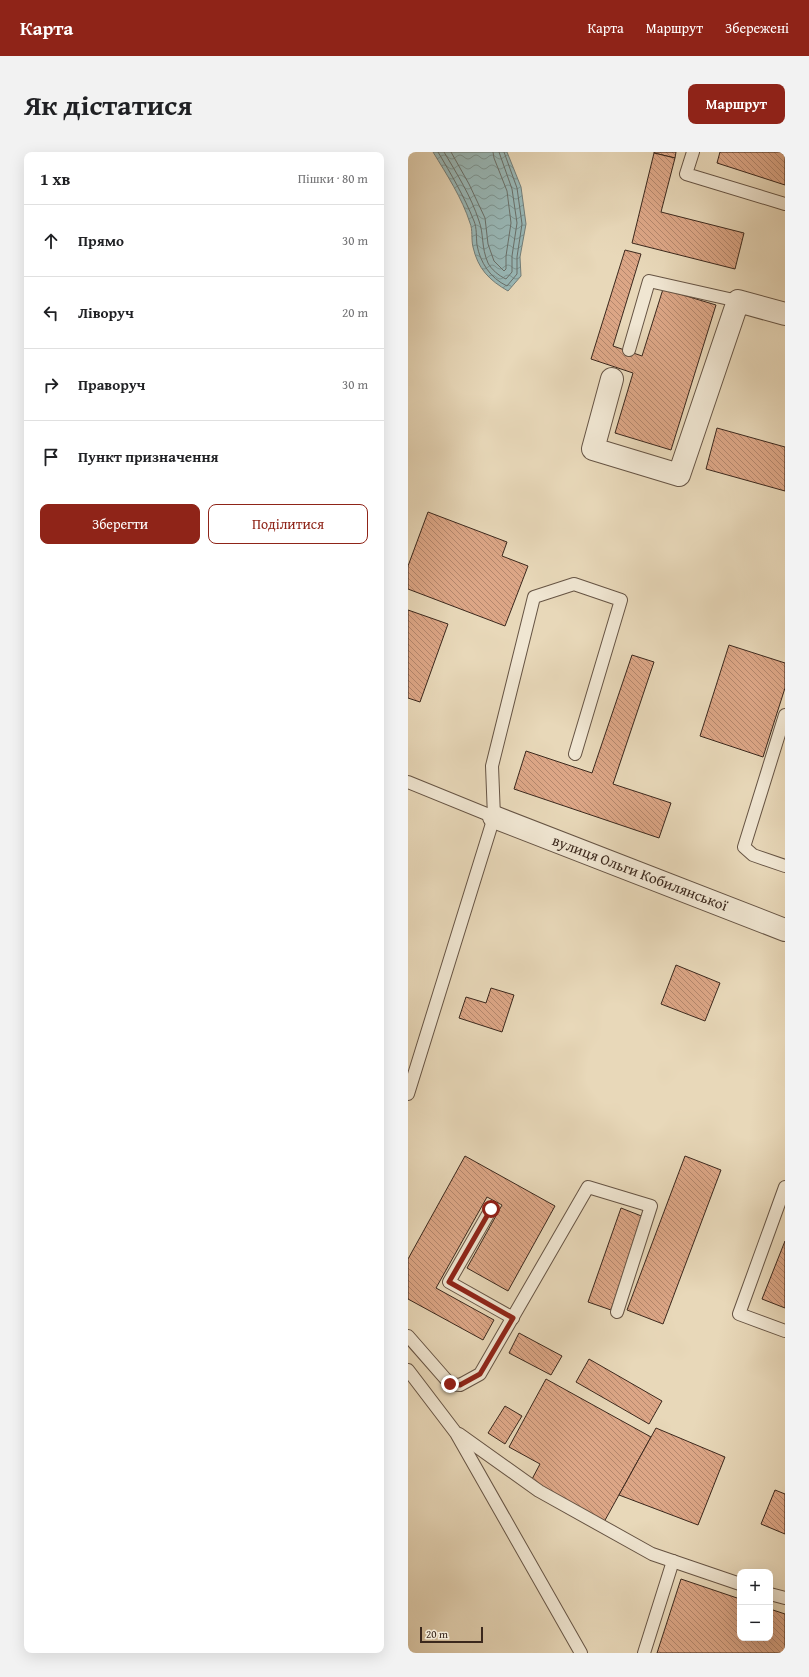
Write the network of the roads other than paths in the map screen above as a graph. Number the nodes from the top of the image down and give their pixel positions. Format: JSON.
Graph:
{"nodes":[{"id":1,"x":693,"y":152,"type":"edge"},
{"id":2,"x":785,"y":204,"type":"edge"},
{"id":3,"x":738,"y":301,"type":"junction"},
{"id":4,"x":785,"y":314,"type":"edge"},
{"id":5,"x":629,"y":350,"type":"dead end"},
{"id":6,"x":612,"y":379,"type":"dead end"},
{"id":7,"x":785,"y":715,"type":"edge"},
{"id":8,"x":575,"y":754,"type":"dead end"},
{"id":9,"x":408,"y":782,"type":"edge"},
{"id":10,"x":494,"y":817,"type":"junction"},
{"id":11,"x":785,"y":866,"type":"edge"},
{"id":12,"x":785,"y":930,"type":"edge"},
{"id":13,"x":408,"y":1094,"type":"edge"},
{"id":14,"x":785,"y":1187,"type":"edge"},
{"id":15,"x":491,"y":1209,"type":"dead end"},
{"id":16,"x":617,"y":1312,"type":"dead end"},
{"id":17,"x":513,"y":1318,"type":"junction"},
{"id":18,"x":785,"y":1331,"type":"edge"},
{"id":19,"x":408,"y":1336,"type":"edge"},
{"id":20,"x":408,"y":1370,"type":"edge"},
{"id":21,"x":456,"y":1433,"type":"junction"},
{"id":22,"x":673,"y":1561,"type":"junction"},
{"id":23,"x":737,"y":1583,"type":"edge"},
{"id":24,"x":773,"y":1595,"type":"edge"},
{"id":25,"x":785,"y":1598,"type":"edge"},
{"id":26,"x":581,"y":1653,"type":"edge"},
{"id":27,"x":644,"y":1653,"type":"edge"}],
"edges":[{"from":1,"to":2,"type":"lane"},
{"from":3,"to":4,"type":"street"},
{"from":3,"to":5,"type":"lane"},
{"from":3,"to":6,"type":"street"},
{"from":7,"to":11,"type":"lane"},
{"from":8,"to":10,"type":"lane"},
{"from":9,"to":10,"type":"lane"},
{"from":10,"to":12,"type":"street","name":"вулиця Ольги Кобилянської"},
{"from":10,"to":13,"type":"lane"},
{"from":14,"to":18,"type":"lane"},
{"from":15,"to":17,"type":"lane"},
{"from":16,"to":17,"type":"lane"},
{"from":17,"to":19,"type":"lane"},
{"from":20,"to":21,"type":"lane"},
{"from":21,"to":22,"type":"lane"},
{"from":21,"to":26,"type":"lane"},
{"from":22,"to":23,"type":"lane"},
{"from":22,"to":27,"type":"lane"},
{"from":24,"to":25,"type":"lane"}]}
